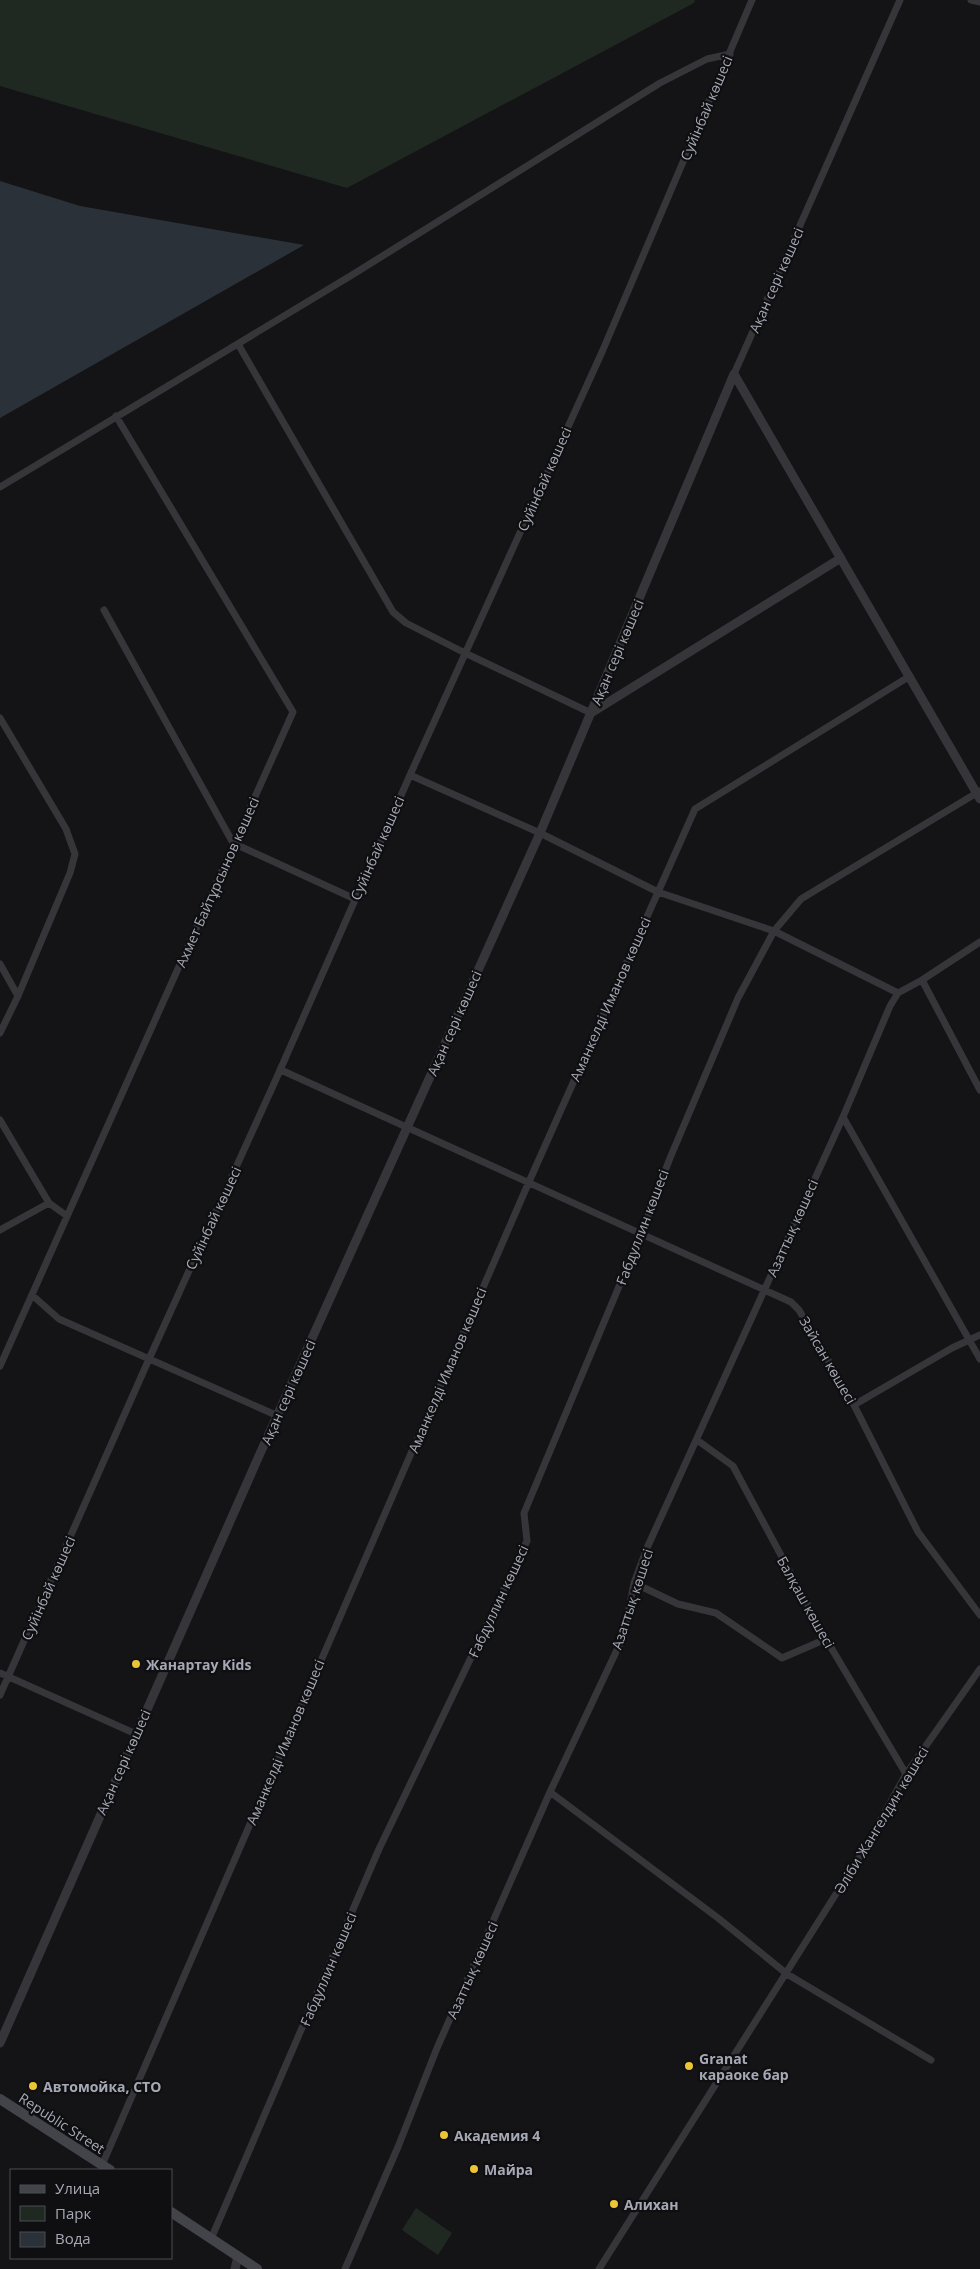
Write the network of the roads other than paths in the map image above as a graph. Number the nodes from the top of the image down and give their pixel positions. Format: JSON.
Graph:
{"nodes":[{"id":1,"x":752,"y":0,"type":"edge"},
{"id":2,"x":900,"y":0,"type":"edge"},
{"id":3,"x":971,"y":0,"type":"edge"},
{"id":4,"x":980,"y":2,"type":"edge"},
{"id":5,"x":730,"y":54,"type":"junction"},
{"id":6,"x":238,"y":344,"type":"junction"},
{"id":7,"x":734,"y":374,"type":"junction"},
{"id":8,"x":116,"y":416,"type":"junction"},
{"id":9,"x":0,"y":487,"type":"edge"},
{"id":10,"x":841,"y":558,"type":"junction"},
{"id":11,"x":104,"y":610,"type":"dead end"},
{"id":12,"x":465,"y":653,"type":"junction"},
{"id":13,"x":910,"y":676,"type":"junction"},
{"id":14,"x":591,"y":713,"type":"junction"},
{"id":15,"x":0,"y":718,"type":"edge"},
{"id":16,"x":410,"y":775,"type":"junction"},
{"id":17,"x":979,"y":795,"type":"edge"},
{"id":18,"x":540,"y":833,"type":"junction"},
{"id":19,"x":233,"y":843,"type":"junction"},
{"id":20,"x":658,"y":892,"type":"junction"},
{"id":21,"x":355,"y":898,"type":"junction"},
{"id":22,"x":774,"y":931,"type":"junction"},
{"id":23,"x":980,"y":942,"type":"edge"},
{"id":24,"x":0,"y":964,"type":"edge"},
{"id":25,"x":922,"y":980,"type":"junction"},
{"id":26,"x":898,"y":993,"type":"junction"},
{"id":27,"x":18,"y":996,"type":"junction"},
{"id":28,"x":0,"y":1033,"type":"edge"},
{"id":29,"x":281,"y":1070,"type":"junction"},
{"id":30,"x":979,"y":1085,"type":"edge"},
{"id":31,"x":843,"y":1117,"type":"junction"},
{"id":32,"x":0,"y":1120,"type":"edge"},
{"id":33,"x":408,"y":1128,"type":"junction"},
{"id":34,"x":528,"y":1184,"type":"junction"},
{"id":35,"x":49,"y":1203,"type":"junction"},
{"id":36,"x":67,"y":1216,"type":"junction"},
{"id":37,"x":0,"y":1230,"type":"edge"},
{"id":38,"x":642,"y":1234,"type":"junction"},
{"id":39,"x":764,"y":1290,"type":"junction"},
{"id":40,"x":32,"y":1295,"type":"junction"},
{"id":41,"x":980,"y":1335,"type":"edge"},
{"id":42,"x":970,"y":1341,"type":"junction"},
{"id":43,"x":149,"y":1359,"type":"junction"},
{"id":44,"x":980,"y":1359,"type":"edge"},
{"id":45,"x":0,"y":1366,"type":"edge"},
{"id":46,"x":854,"y":1405,"type":"junction"},
{"id":47,"x":278,"y":1416,"type":"junction"},
{"id":48,"x":697,"y":1440,"type":"junction"},
{"id":49,"x":634,"y":1583,"type":"junction"},
{"id":50,"x":980,"y":1615,"type":"edge"},
{"id":51,"x":826,"y":1639,"type":"junction"},
{"id":52,"x":980,"y":1669,"type":"edge"},
{"id":53,"x":0,"y":1673,"type":"edge"},
{"id":54,"x":8,"y":1677,"type":"junction"},
{"id":55,"x":0,"y":1695,"type":"edge"},
{"id":56,"x":136,"y":1734,"type":"junction"},
{"id":57,"x":906,"y":1774,"type":"junction"},
{"id":58,"x":550,"y":1792,"type":"junction"},
{"id":59,"x":787,"y":1974,"type":"junction"},
{"id":60,"x":0,"y":2042,"type":"edge"},
{"id":61,"x":931,"y":2060,"type":"dead end"},
{"id":62,"x":0,"y":2099,"type":"edge"},
{"id":63,"x":106,"y":2168,"type":"edge"},
{"id":64,"x":172,"y":2213,"type":"edge"},
{"id":65,"x":211,"y":2239,"type":"junction"},
{"id":66,"x":238,"y":2256,"type":"junction"},
{"id":67,"x":235,"y":2269,"type":"edge"},
{"id":68,"x":257,"y":2269,"type":"edge"},
{"id":69,"x":345,"y":2269,"type":"edge"},
{"id":70,"x":599,"y":2269,"type":"edge"}],
"edges":[{"from":1,"to":5,"type":"street","name":"Суйінбай көшесі"},
{"from":2,"to":7,"type":"street","name":"Ақан сері көшесі"},
{"from":3,"to":4,"type":"street"},
{"from":5,"to":6,"type":"street"},
{"from":5,"to":12,"type":"street","name":"Суйінбай көшесі"},
{"from":6,"to":8,"type":"street"},
{"from":6,"to":12,"type":"street"},
{"from":7,"to":10,"type":"street"},
{"from":7,"to":14,"type":"street","name":"Ақан сері көшесі"},
{"from":8,"to":9,"type":"street"},
{"from":8,"to":19,"type":"street","name":"Ахмет Байтұрсынов көшесі"},
{"from":10,"to":13,"type":"street"},
{"from":10,"to":14,"type":"street"},
{"from":11,"to":19,"type":"street"},
{"from":12,"to":14,"type":"street"},
{"from":12,"to":16,"type":"street","name":"Суйінбай көшесі"},
{"from":13,"to":17,"type":"street"},
{"from":13,"to":20,"type":"street","name":"Аманкелді Иманов көшесі"},
{"from":14,"to":18,"type":"street","name":"Ақан сері көшесі"},
{"from":15,"to":27,"type":"street"},
{"from":16,"to":18,"type":"street"},
{"from":16,"to":21,"type":"street","name":"Суйінбай көшесі"},
{"from":17,"to":22,"type":"street","name":"Ғабдуллин көшесі"},
{"from":18,"to":20,"type":"street"},
{"from":18,"to":33,"type":"street","name":"Ақан сері көшесі"},
{"from":19,"to":21,"type":"street"},
{"from":19,"to":36,"type":"street","name":"Ахмет Байтұрсынов көшесі"},
{"from":20,"to":22,"type":"street"},
{"from":20,"to":34,"type":"street","name":"Аманкелді Иманов көшесі"},
{"from":21,"to":29,"type":"street","name":"Суйінбай көшесі"},
{"from":22,"to":26,"type":"street"},
{"from":22,"to":38,"type":"street","name":"Ғабдуллин көшесі"},
{"from":23,"to":25,"type":"street"},
{"from":24,"to":27,"type":"street"},
{"from":25,"to":26,"type":"street"},
{"from":25,"to":30,"type":"street"},
{"from":26,"to":31,"type":"street","name":"Азаттық көшесі"},
{"from":27,"to":28,"type":"street"},
{"from":29,"to":33,"type":"street","name":"Зайсан көшесі"},
{"from":29,"to":43,"type":"street","name":"Суйінбай көшесі"},
{"from":31,"to":39,"type":"street","name":"Азаттық көшесі"},
{"from":31,"to":42,"type":"street"},
{"from":32,"to":35,"type":"street"},
{"from":33,"to":34,"type":"street","name":"Зайсан көшесі"},
{"from":33,"to":47,"type":"street","name":"Ақан сері көшесі"},
{"from":34,"to":38,"type":"street","name":"Зайсан көшесі"},
{"from":34,"to":63,"type":"street","name":"Аманкелді Иманов көшесі"},
{"from":35,"to":36,"type":"street"},
{"from":35,"to":37,"type":"street"},
{"from":36,"to":40,"type":"street","name":"Ахмет Байтұрсынов көшесі"},
{"from":38,"to":39,"type":"street","name":"Зайсан көшесі"},
{"from":38,"to":65,"type":"street","name":"Ғабдуллин көшесі"},
{"from":39,"to":46,"type":"street","name":"Зайсан көшесі"},
{"from":39,"to":48,"type":"street","name":"Азаттық көшесі"},
{"from":40,"to":43,"type":"street"},
{"from":40,"to":45,"type":"street","name":"Ахмет Байтұрсынов көшесі"},
{"from":41,"to":42,"type":"street"},
{"from":42,"to":44,"type":"street"},
{"from":42,"to":46,"type":"street"},
{"from":43,"to":47,"type":"street"},
{"from":43,"to":54,"type":"street","name":"Суйінбай көшесі"},
{"from":46,"to":50,"type":"street","name":"Зайсан көшесі"},
{"from":47,"to":56,"type":"street","name":"Ақан сері көшесі"},
{"from":48,"to":49,"type":"street","name":"Азаттық көшесі"},
{"from":48,"to":51,"type":"street","name":"Балқаш көшесі"},
{"from":49,"to":51,"type":"street"},
{"from":49,"to":58,"type":"street","name":"Азаттық көшесі"},
{"from":51,"to":57,"type":"street","name":"Балқаш көшесі"},
{"from":52,"to":57,"type":"street","name":"Әліби Жангелдин көшесі"},
{"from":53,"to":54,"type":"street"},
{"from":54,"to":55,"type":"street","name":"Суйінбай көшесі"},
{"from":54,"to":56,"type":"street"},
{"from":56,"to":60,"type":"street","name":"Ақан сері көшесі"},
{"from":57,"to":59,"type":"street","name":"Әліби Жангелдин көшесі"},
{"from":58,"to":59,"type":"street"},
{"from":58,"to":69,"type":"street","name":"Азаттық көшесі"},
{"from":59,"to":61,"type":"street"},
{"from":59,"to":70,"type":"street","name":"Әліби Жангелдин көшесі"},
{"from":62,"to":63,"type":"main road","name":"Republic Street"},
{"from":64,"to":65,"type":"main road"},
{"from":65,"to":66,"type":"main road"},
{"from":66,"to":67,"type":"street"},
{"from":66,"to":68,"type":"main road"}]}
